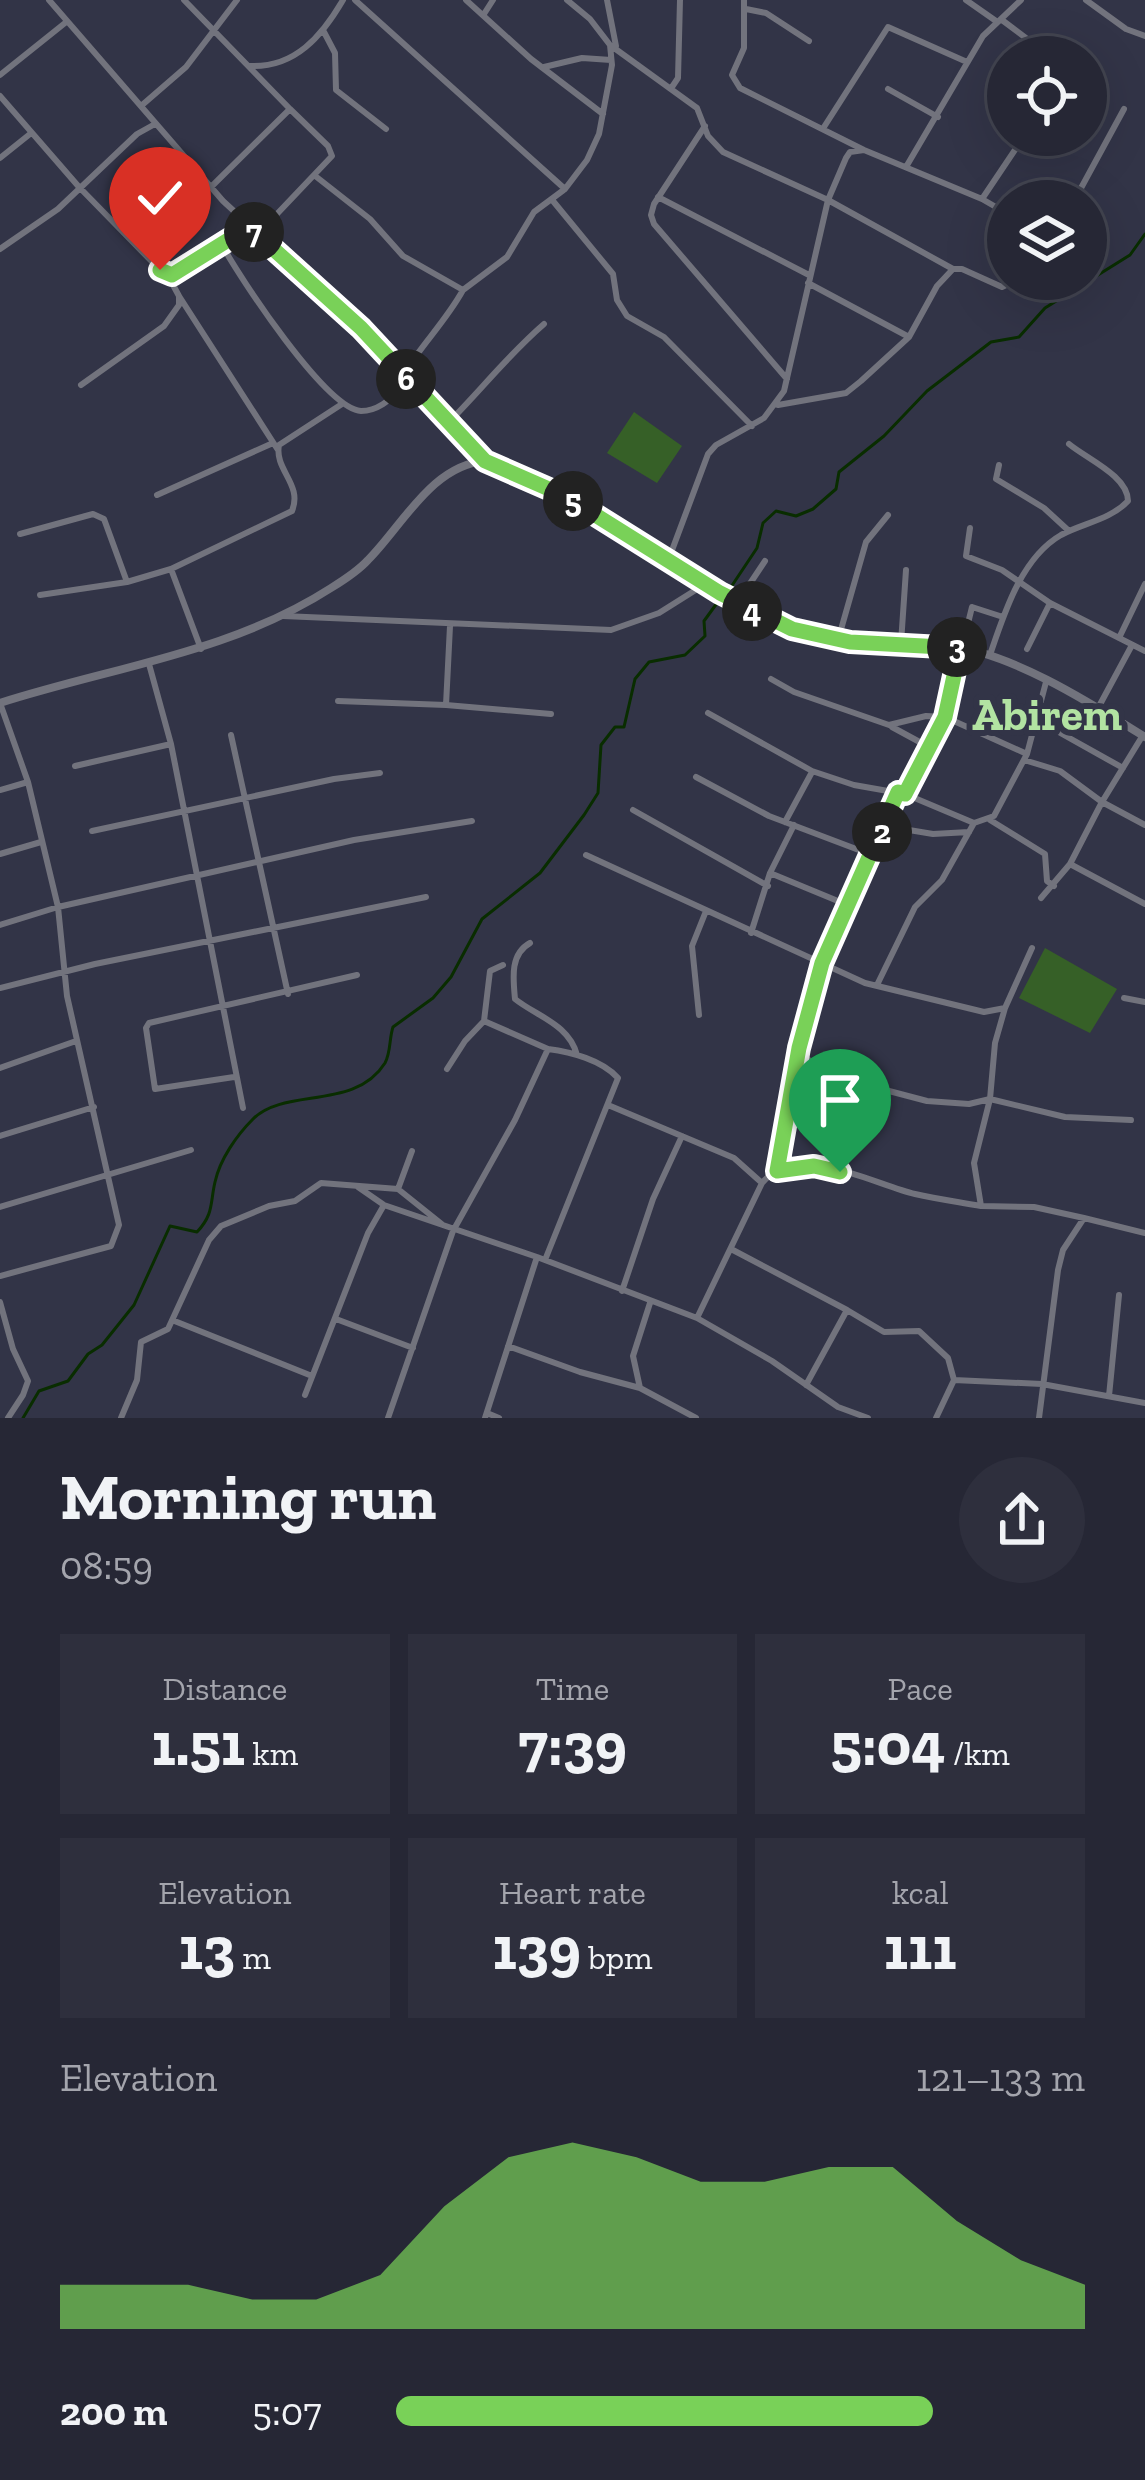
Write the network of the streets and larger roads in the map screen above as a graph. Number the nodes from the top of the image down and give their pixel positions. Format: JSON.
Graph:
{"nodes":[{"id":1,"x":49,"y":0,"type":"edge"},
{"id":2,"x":184,"y":0,"type":"edge"},
{"id":3,"x":237,"y":0,"type":"edge"},
{"id":4,"x":344,"y":0,"type":"edge"},
{"id":5,"x":355,"y":0,"type":"edge"},
{"id":6,"x":466,"y":0,"type":"edge"},
{"id":7,"x":493,"y":0,"type":"edge"},
{"id":8,"x":567,"y":0,"type":"edge"},
{"id":9,"x":607,"y":0,"type":"edge"},
{"id":10,"x":680,"y":0,"type":"edge"},
{"id":11,"x":967,"y":0,"type":"edge"},
{"id":12,"x":1022,"y":0,"type":"edge"},
{"id":13,"x":1086,"y":0,"type":"edge"},
{"id":14,"x":745,"y":4,"type":"edge"},
{"id":15,"x":484,"y":14,"type":"junction"},
{"id":16,"x":999,"y":20,"type":"junction"},
{"id":17,"x":65,"y":22,"type":"junction"},
{"id":18,"x":213,"y":32,"type":"junction"},
{"id":19,"x":324,"y":32,"type":"junction"},
{"id":20,"x":1022,"y":36,"type":"edge"},
{"id":21,"x":1145,"y":36,"type":"edge"},
{"id":22,"x":809,"y":41,"type":"dead end"},
{"id":23,"x":617,"y":50,"type":"junction"},
{"id":24,"x":968,"y":62,"type":"junction"},
{"id":25,"x":612,"y":63,"type":"junction"},
{"id":26,"x":249,"y":66,"type":"junction"},
{"id":27,"x":272,"y":67,"type":"junction"},
{"id":28,"x":542,"y":68,"type":"junction"},
{"id":29,"x":0,"y":75,"type":"edge"},
{"id":30,"x":267,"y":83,"type":"junction"},
{"id":31,"x":672,"y":87,"type":"junction"},
{"id":32,"x":888,"y":89,"type":"dead end"},
{"id":33,"x":0,"y":96,"type":"edge"},
{"id":34,"x":142,"y":106,"type":"junction"},
{"id":35,"x":290,"y":109,"type":"junction"},
{"id":36,"x":1124,"y":110,"type":"dead end"},
{"id":37,"x":603,"y":114,"type":"junction"},
{"id":38,"x":938,"y":117,"type":"junction"},
{"id":39,"x":155,"y":124,"type":"junction"},
{"id":40,"x":705,"y":126,"type":"junction"},
{"id":41,"x":824,"y":128,"type":"junction"},
{"id":42,"x":386,"y":129,"type":"dead end"},
{"id":43,"x":31,"y":134,"type":"junction"},
{"id":44,"x":864,"y":150,"type":"junction"},
{"id":45,"x":1010,"y":156,"type":"edge"},
{"id":46,"x":0,"y":158,"type":"edge"},
{"id":47,"x":906,"y":167,"type":"junction"},
{"id":48,"x":314,"y":175,"type":"junction"},
{"id":49,"x":1086,"y":180,"type":"edge"},
{"id":50,"x":212,"y":187,"type":"junction"},
{"id":51,"x":79,"y":188,"type":"junction"},
{"id":52,"x":565,"y":189,"type":"junction"},
{"id":53,"x":658,"y":197,"type":"junction"},
{"id":54,"x":982,"y":199,"type":"junction"},
{"id":55,"x":552,"y":200,"type":"junction"},
{"id":56,"x":828,"y":200,"type":"junction"},
{"id":57,"x":987,"y":202,"type":"edge"},
{"id":58,"x":249,"y":227,"type":"junction"},
{"id":59,"x":257,"y":235,"type":"junction"},
{"id":60,"x":222,"y":244,"type":"junction"},
{"id":61,"x":0,"y":248,"type":"edge"},
{"id":62,"x":952,"y":269,"type":"junction"},
{"id":63,"x":167,"y":274,"type":"junction"},
{"id":64,"x":808,"y":279,"type":"junction"},
{"id":65,"x":987,"y":280,"type":"edge"},
{"id":66,"x":463,"y":290,"type":"junction"},
{"id":67,"x":179,"y":296,"type":"junction"},
{"id":68,"x":544,"y":324,"type":"dead end"},
{"id":69,"x":909,"y":337,"type":"junction"},
{"id":70,"x":406,"y":379,"type":"junction"},
{"id":71,"x":787,"y":379,"type":"junction"},
{"id":72,"x":81,"y":385,"type":"dead end"},
{"id":73,"x":342,"y":404,"type":"junction"},
{"id":74,"x":776,"y":405,"type":"junction"},
{"id":75,"x":448,"y":423,"type":"junction"},
{"id":76,"x":752,"y":426,"type":"junction"},
{"id":77,"x":1069,"y":444,"type":"dead end"},
{"id":78,"x":276,"y":446,"type":"junction"},
{"id":79,"x":485,"y":461,"type":"junction"},
{"id":80,"x":999,"y":465,"type":"dead end"},
{"id":81,"x":157,"y":495,"type":"dead end"},
{"id":82,"x":888,"y":515,"type":"dead end"},
{"id":83,"x":970,"y":528,"type":"dead end"},
{"id":84,"x":1070,"y":531,"type":"junction"},
{"id":85,"x":20,"y":534,"type":"dead end"},
{"id":86,"x":668,"y":561,"type":"junction"},
{"id":87,"x":765,"y":561,"type":"dead end"},
{"id":88,"x":171,"y":568,"type":"junction"},
{"id":89,"x":906,"y":570,"type":"dead end"},
{"id":90,"x":127,"y":582,"type":"junction"},
{"id":91,"x":1020,"y":582,"type":"junction"},
{"id":92,"x":705,"y":584,"type":"junction"},
{"id":93,"x":1144,"y":584,"type":"edge"},
{"id":94,"x":40,"y":595,"type":"dead end"},
{"id":95,"x":728,"y":598,"type":"junction"},
{"id":96,"x":1050,"y":603,"type":"junction"},
{"id":97,"x":280,"y":616,"type":"junction"},
{"id":98,"x":1003,"y":616,"type":"junction"},
{"id":99,"x":450,"y":626,"type":"junction"},
{"id":100,"x":1119,"y":638,"type":"junction"},
{"id":101,"x":838,"y":640,"type":"junction"},
{"id":102,"x":901,"y":643,"type":"junction"},
{"id":103,"x":1132,"y":645,"type":"junction"},
{"id":104,"x":960,"y":648,"type":"junction"},
{"id":105,"x":201,"y":649,"type":"junction"},
{"id":106,"x":1027,"y":649,"type":"dead end"},
{"id":107,"x":1145,"y":651,"type":"edge"},
{"id":108,"x":990,"y":655,"type":"junction"},
{"id":109,"x":149,"y":664,"type":"junction"},
{"id":110,"x":771,"y":680,"type":"dead end"},
{"id":111,"x":1046,"y":682,"type":"junction"},
{"id":112,"x":338,"y":701,"type":"dead end"},
{"id":113,"x":0,"y":703,"type":"edge"},
{"id":114,"x":446,"y":705,"type":"junction"},
{"id":115,"x":1097,"y":710,"type":"junction"},
{"id":116,"x":551,"y":713,"type":"dead end"},
{"id":117,"x":708,"y":713,"type":"dead end"},
{"id":118,"x":945,"y":717,"type":"junction"},
{"id":119,"x":889,"y":725,"type":"junction"},
{"id":120,"x":1055,"y":730,"type":"dead end"},
{"id":121,"x":231,"y":736,"type":"dead end"},
{"id":122,"x":1144,"y":736,"type":"edge"},
{"id":123,"x":172,"y":744,"type":"junction"},
{"id":124,"x":928,"y":746,"type":"junction"},
{"id":125,"x":1025,"y":757,"type":"junction"},
{"id":126,"x":75,"y":766,"type":"dead end"},
{"id":127,"x":1123,"y":768,"type":"junction"},
{"id":128,"x":812,"y":771,"type":"junction"},
{"id":129,"x":380,"y":773,"type":"dead end"},
{"id":130,"x":696,"y":777,"type":"dead end"},
{"id":131,"x":28,"y":782,"type":"junction"},
{"id":132,"x":0,"y":790,"type":"edge"},
{"id":133,"x":902,"y":793,"type":"junction"},
{"id":134,"x":246,"y":797,"type":"junction"},
{"id":135,"x":1102,"y":802,"type":"junction"},
{"id":136,"x":633,"y":810,"type":"dead end"},
{"id":137,"x":182,"y":811,"type":"junction"},
{"id":138,"x":472,"y":820,"type":"dead end"},
{"id":139,"x":990,"y":820,"type":"junction"},
{"id":140,"x":790,"y":823,"type":"junction"},
{"id":141,"x":1145,"y":825,"type":"edge"},
{"id":142,"x":885,"y":826,"type":"junction"},
{"id":143,"x":971,"y":827,"type":"junction"},
{"id":144,"x":92,"y":831,"type":"dead end"},
{"id":145,"x":40,"y":842,"type":"junction"},
{"id":146,"x":0,"y":854,"type":"edge"},
{"id":147,"x":586,"y":854,"type":"dead end"},
{"id":148,"x":872,"y":855,"type":"junction"},
{"id":149,"x":261,"y":862,"type":"junction"},
{"id":150,"x":1070,"y":864,"type":"junction"},
{"id":151,"x":770,"y":873,"type":"junction"},
{"id":152,"x":199,"y":875,"type":"junction"},
{"id":153,"x":768,"y":886,"type":"junction"},
{"id":154,"x":1054,"y":886,"type":"junction"},
{"id":155,"x":426,"y":898,"type":"dead end"},
{"id":156,"x":1041,"y":898,"type":"dead end"},
{"id":157,"x":1145,"y":904,"type":"edge"},
{"id":158,"x":850,"y":906,"type":"junction"},
{"id":159,"x":58,"y":907,"type":"junction"},
{"id":160,"x":706,"y":911,"type":"junction"},
{"id":161,"x":0,"y":925,"type":"edge"},
{"id":162,"x":275,"y":929,"type":"junction"},
{"id":163,"x":751,"y":933,"type":"junction"},
{"id":164,"x":214,"y":943,"type":"junction"},
{"id":165,"x":530,"y":943,"type":"dead end"},
{"id":166,"x":1032,"y":948,"type":"dead end"},
{"id":167,"x":822,"y":963,"type":"junction"},
{"id":168,"x":502,"y":965,"type":"dead end"},
{"id":169,"x":65,"y":972,"type":"junction"},
{"id":170,"x":357,"y":975,"type":"dead end"},
{"id":171,"x":877,"y":985,"type":"junction"},
{"id":172,"x":0,"y":988,"type":"edge"},
{"id":173,"x":288,"y":994,"type":"junction"},
{"id":174,"x":1124,"y":998,"type":"dead end"},
{"id":175,"x":1145,"y":1002,"type":"edge"},
{"id":176,"x":225,"y":1005,"type":"junction"},
{"id":177,"x":1005,"y":1008,"type":"junction"},
{"id":178,"x":984,"y":1012,"type":"junction"},
{"id":179,"x":699,"y":1015,"type":"dead end"},
{"id":180,"x":484,"y":1022,"type":"junction"},
{"id":181,"x":999,"y":1028,"type":"junction"},
{"id":182,"x":76,"y":1041,"type":"junction"},
{"id":183,"x":548,"y":1049,"type":"junction"},
{"id":184,"x":799,"y":1054,"type":"junction"},
{"id":185,"x":577,"y":1055,"type":"junction"},
{"id":186,"x":0,"y":1068,"type":"edge"},
{"id":187,"x":447,"y":1069,"type":"dead end"},
{"id":188,"x":234,"y":1077,"type":"junction"},
{"id":189,"x":990,"y":1099,"type":"junction"},
{"id":190,"x":608,"y":1105,"type":"junction"},
{"id":191,"x":94,"y":1107,"type":"junction"},
{"id":192,"x":243,"y":1108,"type":"dead end"},
{"id":193,"x":1131,"y":1120,"type":"dead end"},
{"id":194,"x":0,"y":1136,"type":"edge"},
{"id":195,"x":682,"y":1136,"type":"junction"},
{"id":196,"x":191,"y":1150,"type":"dead end"},
{"id":197,"x":412,"y":1150,"type":"dead end"},
{"id":198,"x":749,"y":1169,"type":"junction"},
{"id":199,"x":773,"y":1172,"type":"junction"},
{"id":200,"x":109,"y":1175,"type":"junction"},
{"id":201,"x":762,"y":1183,"type":"junction"},
{"id":202,"x":358,"y":1187,"type":"junction"},
{"id":203,"x":398,"y":1189,"type":"junction"},
{"id":204,"x":384,"y":1205,"type":"junction"},
{"id":205,"x":981,"y":1206,"type":"junction"},
{"id":206,"x":0,"y":1207,"type":"edge"},
{"id":207,"x":439,"y":1218,"type":"junction"},
{"id":208,"x":1084,"y":1218,"type":"junction"},
{"id":209,"x":424,"y":1220,"type":"junction"},
{"id":210,"x":458,"y":1221,"type":"junction"},
{"id":211,"x":449,"y":1230,"type":"junction"},
{"id":212,"x":1145,"y":1233,"type":"edge"},
{"id":213,"x":731,"y":1249,"type":"junction"},
{"id":214,"x":541,"y":1258,"type":"junction"},
{"id":215,"x":0,"y":1276,"type":"edge"},
{"id":216,"x":622,"y":1291,"type":"junction"},
{"id":217,"x":1119,"y":1295,"type":"dead end"},
{"id":218,"x":0,"y":1302,"type":"edge"},
{"id":219,"x":650,"y":1303,"type":"junction"},
{"id":220,"x":847,"y":1310,"type":"junction"},
{"id":221,"x":697,"y":1318,"type":"junction"},
{"id":222,"x":336,"y":1319,"type":"junction"},
{"id":223,"x":172,"y":1320,"type":"junction"},
{"id":224,"x":508,"y":1346,"type":"junction"},
{"id":225,"x":413,"y":1348,"type":"junction"},
{"id":226,"x":312,"y":1376,"type":"junction"},
{"id":227,"x":954,"y":1380,"type":"junction"},
{"id":228,"x":1042,"y":1384,"type":"junction"},
{"id":229,"x":806,"y":1385,"type":"junction"},
{"id":230,"x":640,"y":1388,"type":"junction"},
{"id":231,"x":305,"y":1395,"type":"dead end"},
{"id":232,"x":1109,"y":1396,"type":"junction"},
{"id":233,"x":1145,"y":1403,"type":"edge"},
{"id":234,"x":486,"y":1416,"type":"edge"},
{"id":235,"x":8,"y":1418,"type":"edge"},
{"id":236,"x":122,"y":1418,"type":"edge"},
{"id":237,"x":388,"y":1418,"type":"edge"},
{"id":238,"x":499,"y":1418,"type":"edge"},
{"id":239,"x":696,"y":1418,"type":"edge"},
{"id":240,"x":868,"y":1418,"type":"edge"},
{"id":241,"x":936,"y":1418,"type":"edge"},
{"id":242,"x":1039,"y":1418,"type":"edge"}],
"edges":[{"from":1,"to":17,"type":"street"},
{"from":2,"to":18,"type":"street"},
{"from":3,"to":18,"type":"street"},
{"from":4,"to":19,"type":"street"},
{"from":5,"to":52,"type":"street"},
{"from":6,"to":15,"type":"street"},
{"from":7,"to":15,"type":"street"},
{"from":8,"to":23,"type":"street"},
{"from":9,"to":23,"type":"street"},
{"from":10,"to":31,"type":"street"},
{"from":11,"to":16,"type":"street"},
{"from":12,"to":16,"type":"street"},
{"from":13,"to":21,"type":"street"},
{"from":14,"to":22,"type":"street"},
{"from":14,"to":41,"type":"street"},
{"from":15,"to":28,"type":"street"},
{"from":16,"to":20,"type":"street"},
{"from":16,"to":24,"type":"street"},
{"from":17,"to":29,"type":"street"},
{"from":17,"to":34,"type":"street"},
{"from":18,"to":26,"type":"street"},
{"from":18,"to":34,"type":"street"},
{"from":19,"to":27,"type":"street"},
{"from":19,"to":42,"type":"street"},
{"from":23,"to":25,"type":"street"},
{"from":23,"to":25,"type":"street"},
{"from":23,"to":31,"type":"street"},
{"from":24,"to":38,"type":"street"},
{"from":24,"to":41,"type":"street"},
{"from":25,"to":28,"type":"street"},
{"from":25,"to":37,"type":"street"},
{"from":26,"to":27,"type":"street"},
{"from":26,"to":30,"type":"street"},
{"from":27,"to":30,"type":"street"},
{"from":28,"to":37,"type":"street"},
{"from":30,"to":35,"type":"street"},
{"from":31,"to":40,"type":"street"},
{"from":32,"to":38,"type":"street"},
{"from":33,"to":43,"type":"street"},
{"from":34,"to":39,"type":"street"},
{"from":35,"to":48,"type":"street"},
{"from":35,"to":50,"type":"street"},
{"from":36,"to":49,"type":"street"},
{"from":37,"to":52,"type":"street"},
{"from":38,"to":47,"type":"street"},
{"from":39,"to":50,"type":"street"},
{"from":39,"to":51,"type":"street"},
{"from":40,"to":53,"type":"street"},
{"from":40,"to":56,"type":"street"},
{"from":41,"to":44,"type":"street"},
{"from":43,"to":46,"type":"street"},
{"from":43,"to":51,"type":"street"},
{"from":44,"to":47,"type":"street"},
{"from":44,"to":56,"type":"street"},
{"from":45,"to":54,"type":"street"},
{"from":47,"to":54,"type":"street"},
{"from":48,"to":59,"type":"street"},
{"from":48,"to":66,"type":"street"},
{"from":50,"to":58,"type":"street"},
{"from":51,"to":61,"type":"street"},
{"from":51,"to":63,"type":"street"},
{"from":52,"to":55,"type":"street"},
{"from":53,"to":64,"type":"street"},
{"from":53,"to":71,"type":"street"},
{"from":54,"to":57,"type":"street"},
{"from":55,"to":66,"type":"street"},
{"from":55,"to":76,"type":"street"},
{"from":56,"to":62,"type":"street"},
{"from":56,"to":64,"type":"street"},
{"from":58,"to":59,"type":"street"},
{"from":58,"to":60,"type":"street"},
{"from":59,"to":70,"type":"street"},
{"from":60,"to":63,"type":"street"},
{"from":60,"to":73,"type":"street"},
{"from":62,"to":65,"type":"street"},
{"from":62,"to":69,"type":"street"},
{"from":63,"to":67,"type":"street"},
{"from":64,"to":69,"type":"street"},
{"from":64,"to":71,"type":"street"},
{"from":66,"to":70,"type":"street"},
{"from":67,"to":72,"type":"street"},
{"from":67,"to":78,"type":"street"},
{"from":68,"to":75,"type":"street"},
{"from":69,"to":74,"type":"street"},
{"from":70,"to":73,"type":"street"},
{"from":70,"to":75,"type":"street"},
{"from":71,"to":74,"type":"street"},
{"from":73,"to":78,"type":"street"},
{"from":74,"to":76,"type":"street"},
{"from":75,"to":79,"type":"street"},
{"from":76,"to":86,"type":"street"},
{"from":77,"to":84,"type":"street"},
{"from":78,"to":81,"type":"street"},
{"from":78,"to":88,"type":"street"},
{"from":79,"to":86,"type":"street"},
{"from":79,"to":97,"type":"street"},
{"from":80,"to":84,"type":"street"},
{"from":82,"to":101,"type":"street"},
{"from":83,"to":91,"type":"street"},
{"from":84,"to":91,"type":"street"},
{"from":85,"to":90,"type":"street"},
{"from":86,"to":92,"type":"street"},
{"from":87,"to":95,"type":"street"},
{"from":88,"to":90,"type":"street"},
{"from":88,"to":105,"type":"street"},
{"from":89,"to":102,"type":"street"},
{"from":90,"to":94,"type":"street"},
{"from":91,"to":96,"type":"street"},
{"from":91,"to":98,"type":"street"},
{"from":92,"to":95,"type":"street"},
{"from":92,"to":99,"type":"street"},
{"from":93,"to":100,"type":"street"},
{"from":95,"to":101,"type":"street"},
{"from":96,"to":100,"type":"street"},
{"from":96,"to":106,"type":"street"},
{"from":97,"to":99,"type":"street"},
{"from":97,"to":105,"type":"street"},
{"from":98,"to":104,"type":"street"},
{"from":98,"to":108,"type":"street"},
{"from":99,"to":114,"type":"street"},
{"from":100,"to":103,"type":"street"},
{"from":101,"to":102,"type":"street"},
{"from":102,"to":104,"type":"street"},
{"from":103,"to":107,"type":"street"},
{"from":103,"to":115,"type":"street"},
{"from":104,"to":108,"type":"street"},
{"from":104,"to":118,"type":"street"},
{"from":105,"to":109,"type":"street"},
{"from":108,"to":111,"type":"street"},
{"from":109,"to":113,"type":"street"},
{"from":109,"to":123,"type":"street"},
{"from":110,"to":119,"type":"street"},
{"from":111,"to":115,"type":"street"},
{"from":111,"to":125,"type":"street"},
{"from":112,"to":114,"type":"street"},
{"from":113,"to":131,"type":"street"},
{"from":114,"to":116,"type":"street"},
{"from":115,"to":122,"type":"street"},
{"from":117,"to":128,"type":"street"},
{"from":118,"to":119,"type":"street"},
{"from":118,"to":124,"type":"street"},
{"from":118,"to":125,"type":"street"},
{"from":119,"to":124,"type":"street"},
{"from":120,"to":127,"type":"street"},
{"from":121,"to":134,"type":"street"},
{"from":122,"to":127,"type":"street"},
{"from":123,"to":126,"type":"street"},
{"from":123,"to":137,"type":"street"},
{"from":124,"to":133,"type":"street"},
{"from":125,"to":135,"type":"street"},
{"from":125,"to":139,"type":"street"},
{"from":127,"to":135,"type":"street"},
{"from":128,"to":133,"type":"street"},
{"from":128,"to":140,"type":"street"},
{"from":129,"to":134,"type":"street"},
{"from":130,"to":140,"type":"street"},
{"from":131,"to":132,"type":"street"},
{"from":131,"to":145,"type":"street"},
{"from":133,"to":142,"type":"street"},
{"from":133,"to":143,"type":"street"},
{"from":134,"to":137,"type":"street"},
{"from":134,"to":149,"type":"street"},
{"from":135,"to":141,"type":"street"},
{"from":135,"to":150,"type":"street"},
{"from":136,"to":153,"type":"street"},
{"from":137,"to":144,"type":"street"},
{"from":137,"to":152,"type":"street"},
{"from":138,"to":149,"type":"street"},
{"from":139,"to":143,"type":"street"},
{"from":139,"to":154,"type":"street"},
{"from":140,"to":148,"type":"street"},
{"from":140,"to":151,"type":"street"},
{"from":142,"to":143,"type":"street"},
{"from":142,"to":148,"type":"street"},
{"from":143,"to":171,"type":"street"},
{"from":145,"to":146,"type":"street"},
{"from":145,"to":159,"type":"street"},
{"from":147,"to":160,"type":"street"},
{"from":148,"to":158,"type":"street"},
{"from":149,"to":152,"type":"street"},
{"from":149,"to":162,"type":"street"},
{"from":150,"to":154,"type":"street"},
{"from":150,"to":157,"type":"street"},
{"from":151,"to":153,"type":"street"},
{"from":151,"to":158,"type":"street"},
{"from":152,"to":159,"type":"street"},
{"from":152,"to":164,"type":"street"},
{"from":153,"to":163,"type":"street"},
{"from":154,"to":156,"type":"street"},
{"from":155,"to":162,"type":"street"},
{"from":158,"to":167,"type":"street"},
{"from":159,"to":161,"type":"street"},
{"from":159,"to":169,"type":"street"},
{"from":160,"to":163,"type":"street"},
{"from":160,"to":179,"type":"street"},
{"from":162,"to":164,"type":"street"},
{"from":162,"to":173,"type":"street"},
{"from":163,"to":167,"type":"street"},
{"from":164,"to":169,"type":"street"},
{"from":164,"to":176,"type":"street"},
{"from":165,"to":185,"type":"street"},
{"from":166,"to":177,"type":"street"},
{"from":167,"to":171,"type":"street"},
{"from":167,"to":184,"type":"street"},
{"from":168,"to":180,"type":"street"},
{"from":169,"to":172,"type":"street"},
{"from":169,"to":182,"type":"street"},
{"from":170,"to":173,"type":"street"},
{"from":171,"to":178,"type":"street"},
{"from":173,"to":176,"type":"street"},
{"from":174,"to":175,"type":"street"},
{"from":176,"to":188,"type":"street"},
{"from":176,"to":188,"type":"street"},
{"from":177,"to":178,"type":"street"},
{"from":177,"to":181,"type":"street"},
{"from":178,"to":181,"type":"street"},
{"from":180,"to":183,"type":"street"},
{"from":180,"to":187,"type":"street"},
{"from":181,"to":189,"type":"street"},
{"from":182,"to":186,"type":"street"},
{"from":182,"to":191,"type":"street"},
{"from":183,"to":185,"type":"street"},
{"from":183,"to":210,"type":"street"},
{"from":184,"to":189,"type":"street"},
{"from":184,"to":199,"type":"street"},
{"from":185,"to":190,"type":"street"},
{"from":188,"to":192,"type":"street"},
{"from":189,"to":193,"type":"street"},
{"from":189,"to":205,"type":"street"},
{"from":190,"to":195,"type":"street"},
{"from":190,"to":214,"type":"street"},
{"from":191,"to":194,"type":"street"},
{"from":191,"to":200,"type":"street"},
{"from":195,"to":198,"type":"street"},
{"from":195,"to":216,"type":"street"},
{"from":196,"to":200,"type":"street"},
{"from":197,"to":203,"type":"street"},
{"from":198,"to":199,"type":"street"},
{"from":198,"to":201,"type":"street"},
{"from":199,"to":201,"type":"street"},
{"from":199,"to":205,"type":"street"},
{"from":200,"to":206,"type":"street"},
{"from":200,"to":215,"type":"street"},
{"from":201,"to":213,"type":"street"},
{"from":202,"to":203,"type":"street"},
{"from":202,"to":204,"type":"street"},
{"from":202,"to":223,"type":"street"},
{"from":203,"to":207,"type":"street"},
{"from":204,"to":209,"type":"street"},
{"from":204,"to":222,"type":"street"},
{"from":205,"to":208,"type":"street"},
{"from":207,"to":209,"type":"street"},
{"from":207,"to":210,"type":"street"},
{"from":207,"to":211,"type":"street"},
{"from":208,"to":212,"type":"street"},
{"from":208,"to":228,"type":"street"},
{"from":209,"to":211,"type":"street"},
{"from":210,"to":211,"type":"street"},
{"from":211,"to":214,"type":"street"},
{"from":211,"to":225,"type":"street"},
{"from":213,"to":220,"type":"street"},
{"from":213,"to":221,"type":"street"},
{"from":214,"to":216,"type":"street"},
{"from":214,"to":224,"type":"street"},
{"from":216,"to":219,"type":"street"},
{"from":217,"to":232,"type":"street"},
{"from":218,"to":235,"type":"street"},
{"from":219,"to":221,"type":"street"},
{"from":219,"to":230,"type":"street"},
{"from":220,"to":227,"type":"street"},
{"from":220,"to":229,"type":"street"},
{"from":221,"to":229,"type":"street"},
{"from":222,"to":225,"type":"street"},
{"from":222,"to":226,"type":"street"},
{"from":223,"to":226,"type":"street"},
{"from":223,"to":236,"type":"street"},
{"from":224,"to":230,"type":"street"},
{"from":224,"to":234,"type":"street"},
{"from":225,"to":237,"type":"street"},
{"from":226,"to":231,"type":"street"},
{"from":227,"to":228,"type":"street"},
{"from":227,"to":241,"type":"street"},
{"from":228,"to":232,"type":"street"},
{"from":228,"to":242,"type":"street"},
{"from":229,"to":240,"type":"street"},
{"from":230,"to":239,"type":"street"},
{"from":232,"to":233,"type":"street"},
{"from":234,"to":238,"type":"street"}]}
